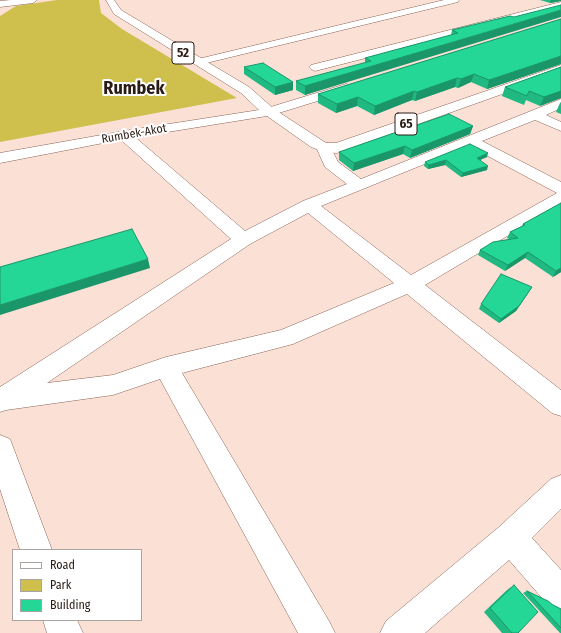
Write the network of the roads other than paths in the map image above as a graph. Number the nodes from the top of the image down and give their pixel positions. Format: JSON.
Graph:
{"nodes":[{"id":1,"x":33,"y":0,"type":"edge"},
{"id":2,"x":110,"y":0,"type":"edge"},
{"id":3,"x":413,"y":0,"type":"edge"},
{"id":4,"x":455,"y":0,"type":"edge"},
{"id":5,"x":12,"y":3,"type":"junction"},
{"id":6,"x":0,"y":4,"type":"edge"},
{"id":7,"x":561,"y":5,"type":"edge"},
{"id":8,"x":427,"y":6,"type":"junction"},
{"id":9,"x":0,"y":10,"type":"edge"},
{"id":10,"x":447,"y":13,"type":"dead end"},
{"id":11,"x":467,"y":20,"type":"dead end"},
{"id":12,"x":480,"y":24,"type":"junction"},
{"id":13,"x":198,"y":62,"type":"junction"},
{"id":14,"x":315,"y":67,"type":"dead end"},
{"id":15,"x":561,"y":69,"type":"edge"},
{"id":16,"x":359,"y":84,"type":"edge"},
{"id":17,"x":561,"y":103,"type":"edge"},
{"id":18,"x":264,"y":108,"type":"junction"},
{"id":19,"x":536,"y":115,"type":"junction"},
{"id":20,"x":561,"y":127,"type":"edge"},
{"id":21,"x":124,"y":135,"type":"junction"},
{"id":22,"x":470,"y":141,"type":"junction"},
{"id":23,"x":324,"y":147,"type":"junction"},
{"id":24,"x":0,"y":158,"type":"edge"},
{"id":25,"x":359,"y":185,"type":"junction"},
{"id":26,"x":561,"y":189,"type":"edge"},
{"id":27,"x":561,"y":197,"type":"edge"},
{"id":28,"x":309,"y":205,"type":"junction"},
{"id":29,"x":243,"y":240,"type":"junction"},
{"id":30,"x":411,"y":284,"type":"junction"},
{"id":31,"x":166,"y":368,"type":"junction"},
{"id":32,"x":1,"y":400,"type":"edge"},
{"id":33,"x":561,"y":405,"type":"edge"},
{"id":34,"x":0,"y":448,"type":"edge"},
{"id":35,"x":561,"y":490,"type":"edge"},
{"id":36,"x":510,"y":538,"type":"junction"},
{"id":37,"x":36,"y":549,"type":"edge"},
{"id":38,"x":561,"y":594,"type":"edge"},
{"id":39,"x":60,"y":621,"type":"edge"},
{"id":40,"x":65,"y":633,"type":"edge"},
{"id":41,"x":317,"y":633,"type":"edge"},
{"id":42,"x":398,"y":633,"type":"edge"}],
"edges":[{"from":1,"to":5,"type":"street"},
{"from":2,"to":13,"type":"street","number":"52"},
{"from":3,"to":8,"type":"street"},
{"from":4,"to":8,"type":"street"},
{"from":5,"to":6,"type":"street"},
{"from":5,"to":9,"type":"street"},
{"from":7,"to":12,"type":"street"},
{"from":8,"to":10,"type":"street"},
{"from":8,"to":13,"type":"street"},
{"from":11,"to":12,"type":"street"},
{"from":12,"to":14,"type":"street"},
{"from":13,"to":18,"type":"street","number":"52"},
{"from":15,"to":23,"type":"street","number":"65"},
{"from":16,"to":18,"type":"street","name":"Rumbek-Akot"},
{"from":17,"to":19,"type":"street"},
{"from":18,"to":21,"type":"street","name":"Rumbek-Akot"},
{"from":18,"to":23,"type":"street"},
{"from":19,"to":20,"type":"street"},
{"from":19,"to":22,"type":"street"},
{"from":21,"to":24,"type":"street","name":"Rumbek-Akot"},
{"from":21,"to":29,"type":"street"},
{"from":22,"to":25,"type":"street"},
{"from":22,"to":26,"type":"street"},
{"from":23,"to":25,"type":"street"},
{"from":25,"to":28,"type":"street"},
{"from":27,"to":30,"type":"street"},
{"from":28,"to":29,"type":"street"},
{"from":28,"to":30,"type":"street"},
{"from":29,"to":32,"type":"street"},
{"from":30,"to":31,"type":"street"},
{"from":30,"to":33,"type":"street"},
{"from":31,"to":32,"type":"street"},
{"from":31,"to":41,"type":"street"},
{"from":34,"to":37,"type":"street"},
{"from":35,"to":36,"type":"street"},
{"from":36,"to":38,"type":"street"},
{"from":36,"to":42,"type":"street"},
{"from":39,"to":40,"type":"street"}]}
